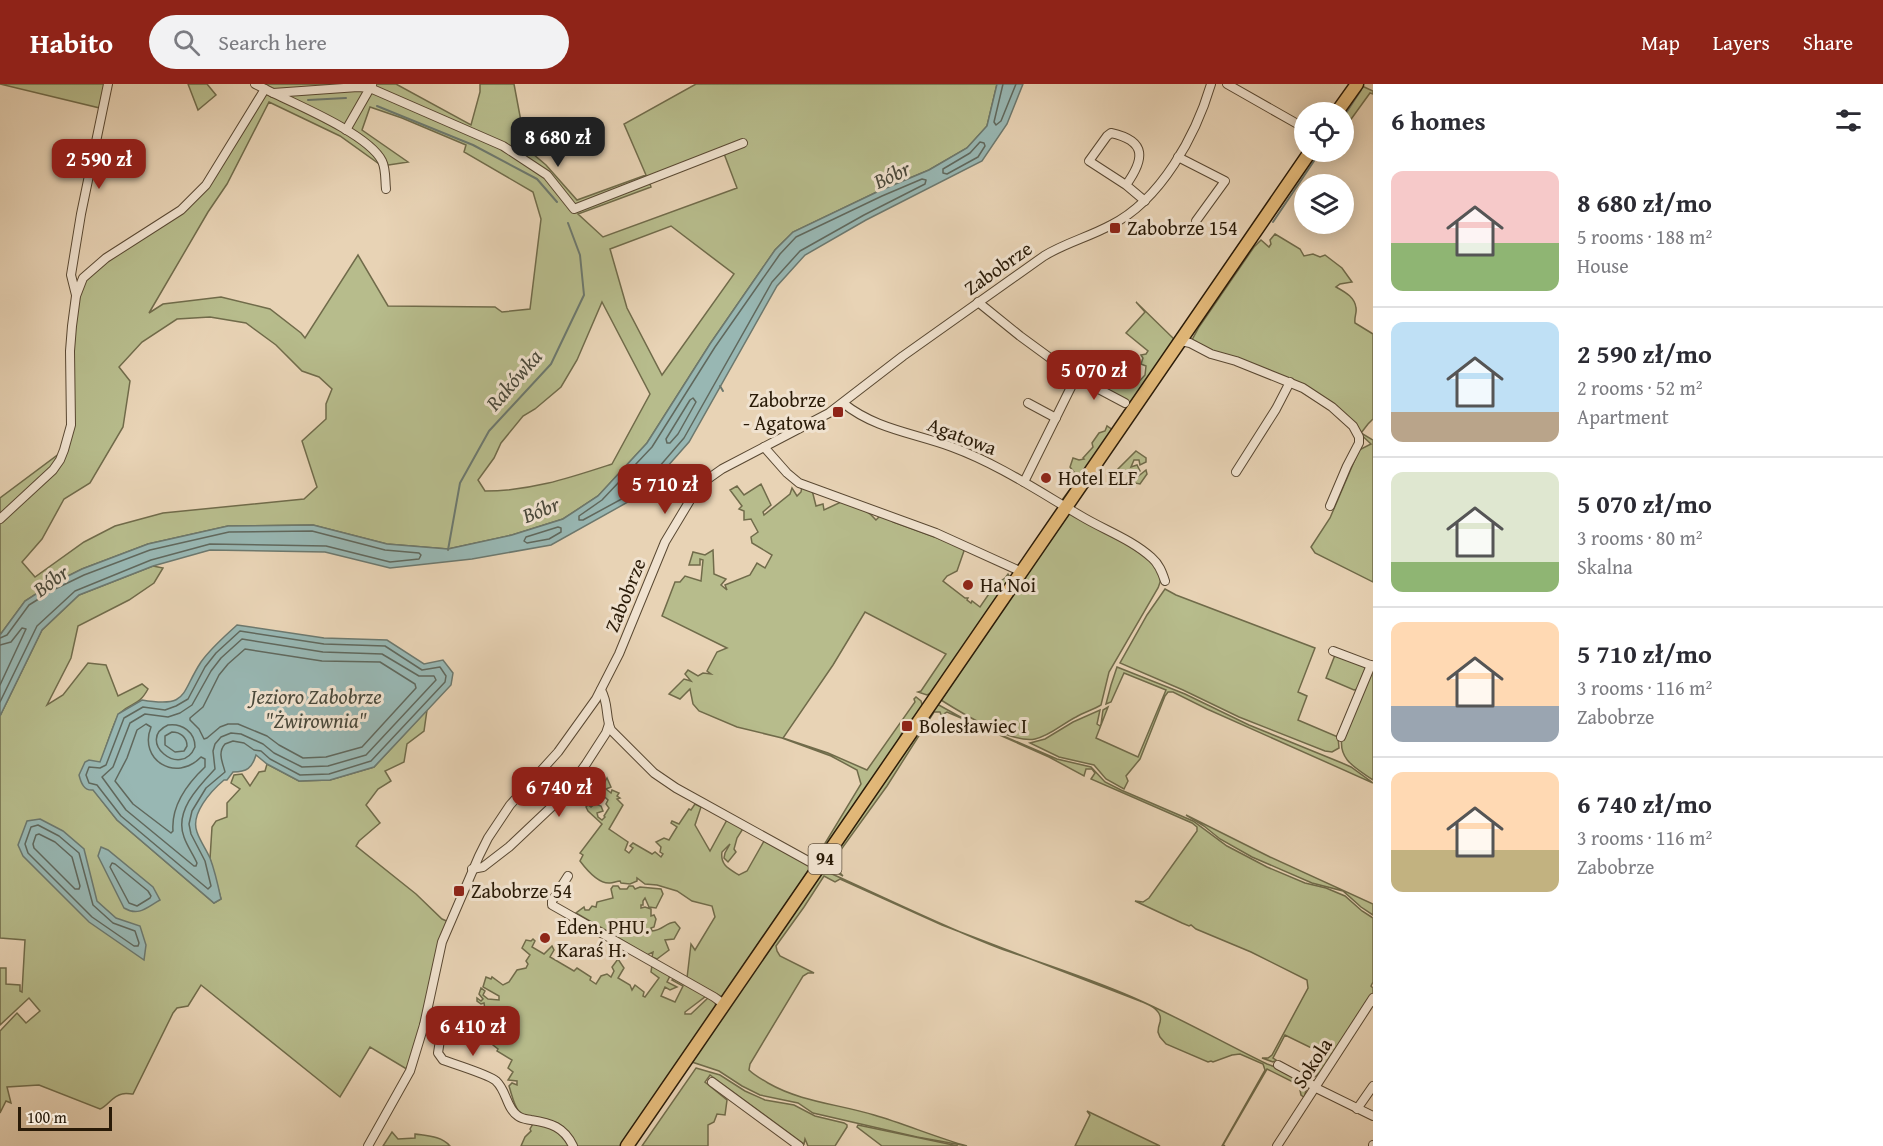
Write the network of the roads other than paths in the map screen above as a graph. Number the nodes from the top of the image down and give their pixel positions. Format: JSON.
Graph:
{"nodes":[{"id":1,"x":108,"y":84,"type":"edge"},
{"id":2,"x":255,"y":84,"type":"edge"},
{"id":3,"x":1211,"y":84,"type":"edge"},
{"id":4,"x":1227,"y":84,"type":"edge"},
{"id":5,"x":1357,"y":84,"type":"edge"},
{"id":6,"x":372,"y":86,"type":"edge"},
{"id":7,"x":269,"y":91,"type":"junction"},
{"id":8,"x":1344,"y":102,"type":"edge"},
{"id":9,"x":1294,"y":122,"type":"edge"},
{"id":10,"x":346,"y":130,"type":"junction"},
{"id":11,"x":743,"y":143,"type":"dead end"},
{"id":12,"x":1178,"y":157,"type":"junction"},
{"id":13,"x":1303,"y":162,"type":"edge"},
{"id":14,"x":1126,"y":185,"type":"junction"},
{"id":15,"x":386,"y":189,"type":"dead end"},
{"id":16,"x":1145,"y":201,"type":"junction"},
{"id":17,"x":1196,"y":221,"type":"dead end"},
{"id":18,"x":76,"y":296,"type":"junction"},
{"id":19,"x":978,"y":302,"type":"junction"},
{"id":20,"x":1180,"y":341,"type":"junction"},
{"id":21,"x":1077,"y":374,"type":"junction"},
{"id":22,"x":1290,"y":382,"type":"junction"},
{"id":23,"x":843,"y":402,"type":"junction"},
{"id":24,"x":1028,"y":403,"type":"dead end"},
{"id":25,"x":1125,"y":403,"type":"dead end"},
{"id":26,"x":1056,"y":418,"type":"junction"},
{"id":27,"x":764,"y":447,"type":"junction"},
{"id":28,"x":1236,"y":472,"type":"dead end"},
{"id":29,"x":1024,"y":482,"type":"junction"},
{"id":30,"x":1330,"y":506,"type":"dead end"},
{"id":31,"x":1066,"y":507,"type":"junction"},
{"id":32,"x":0,"y":519,"type":"edge"},
{"id":33,"x":1022,"y":572,"type":"junction"},
{"id":34,"x":1165,"y":581,"type":"dead end"},
{"id":35,"x":1333,"y":651,"type":"dead end"},
{"id":36,"x":1372,"y":666,"type":"edge"},
{"id":37,"x":601,"y":690,"type":"junction"},
{"id":38,"x":609,"y":724,"type":"junction"},
{"id":39,"x":1341,"y":737,"type":"dead end"},
{"id":40,"x":819,"y":867,"type":"junction"},
{"id":41,"x":472,"y":869,"type":"junction"},
{"id":42,"x":568,"y":876,"type":"dead end"},
{"id":43,"x":1373,"y":998,"type":"edge"},
{"id":44,"x":725,"y":1005,"type":"junction"},
{"id":45,"x":424,"y":1025,"type":"junction"},
{"id":46,"x":1278,"y":1065,"type":"dead end"},
{"id":47,"x":712,"y":1082,"type":"dead end"},
{"id":48,"x":1373,"y":1086,"type":"edge"},
{"id":49,"x":1316,"y":1088,"type":"junction"},
{"id":50,"x":1357,"y":1109,"type":"junction"},
{"id":51,"x":1373,"y":1116,"type":"edge"},
{"id":52,"x":368,"y":1146,"type":"edge"},
{"id":53,"x":573,"y":1146,"type":"edge"},
{"id":54,"x":627,"y":1146,"type":"edge"},
{"id":55,"x":799,"y":1146,"type":"edge"},
{"id":56,"x":1277,"y":1146,"type":"edge"}],
"edges":[{"from":1,"to":18,"type":"street"},
{"from":2,"to":7,"type":"street"},
{"from":3,"to":12,"type":"street","name":"Zabobrze"},
{"from":4,"to":9,"type":"street"},
{"from":5,"to":8,"type":"main road"},
{"from":6,"to":7,"type":"street"},
{"from":6,"to":10,"type":"street"},
{"from":6,"to":11,"type":"street"},
{"from":7,"to":10,"type":"street"},
{"from":7,"to":18,"type":"street"},
{"from":10,"to":15,"type":"street"},
{"from":12,"to":16,"type":"street","name":"Zabobrze"},
{"from":12,"to":17,"type":"street"},
{"from":13,"to":20,"type":"main road","number":"94"},
{"from":14,"to":14,"type":"street"},
{"from":14,"to":16,"type":"street"},
{"from":16,"to":19,"type":"street","name":"Zabobrze"},
{"from":18,"to":32,"type":"street"},
{"from":19,"to":21,"type":"street"},
{"from":19,"to":23,"type":"street","name":"Zabobrze"},
{"from":20,"to":22,"type":"street"},
{"from":20,"to":31,"type":"main road","number":"94"},
{"from":21,"to":25,"type":"street"},
{"from":21,"to":26,"type":"street"},
{"from":22,"to":28,"type":"street"},
{"from":22,"to":30,"type":"street"},
{"from":23,"to":27,"type":"street","name":"Zabobrze"},
{"from":23,"to":29,"type":"street","name":"Agatowa"},
{"from":24,"to":26,"type":"street"},
{"from":26,"to":29,"type":"street"},
{"from":27,"to":33,"type":"street"},
{"from":27,"to":37,"type":"street","name":"Zabobrze"},
{"from":29,"to":31,"type":"street","name":"Agatowa"},
{"from":31,"to":33,"type":"main road","number":"94"},
{"from":31,"to":34,"type":"street","name":"Agatowa"},
{"from":33,"to":40,"type":"main road","number":"94"},
{"from":35,"to":36,"type":"street"},
{"from":36,"to":39,"type":"street"},
{"from":37,"to":38,"type":"street"},
{"from":37,"to":41,"type":"street","name":"Zabobrze"},
{"from":38,"to":40,"type":"street"},
{"from":38,"to":41,"type":"street"},
{"from":40,"to":44,"type":"main road","number":"94"},
{"from":41,"to":45,"type":"street","name":"Zabobrze"},
{"from":42,"to":44,"type":"street"},
{"from":43,"to":49,"type":"street","name":"Sokola"},
{"from":44,"to":54,"type":"main road","number":"94"},
{"from":45,"to":52,"type":"street","name":"Zabobrze"},
{"from":45,"to":53,"type":"street"},
{"from":46,"to":49,"type":"street"},
{"from":47,"to":55,"type":"street"},
{"from":48,"to":50,"type":"street"},
{"from":49,"to":50,"type":"street"},
{"from":49,"to":56,"type":"street","name":"Sokola"},
{"from":50,"to":51,"type":"street"}]}
